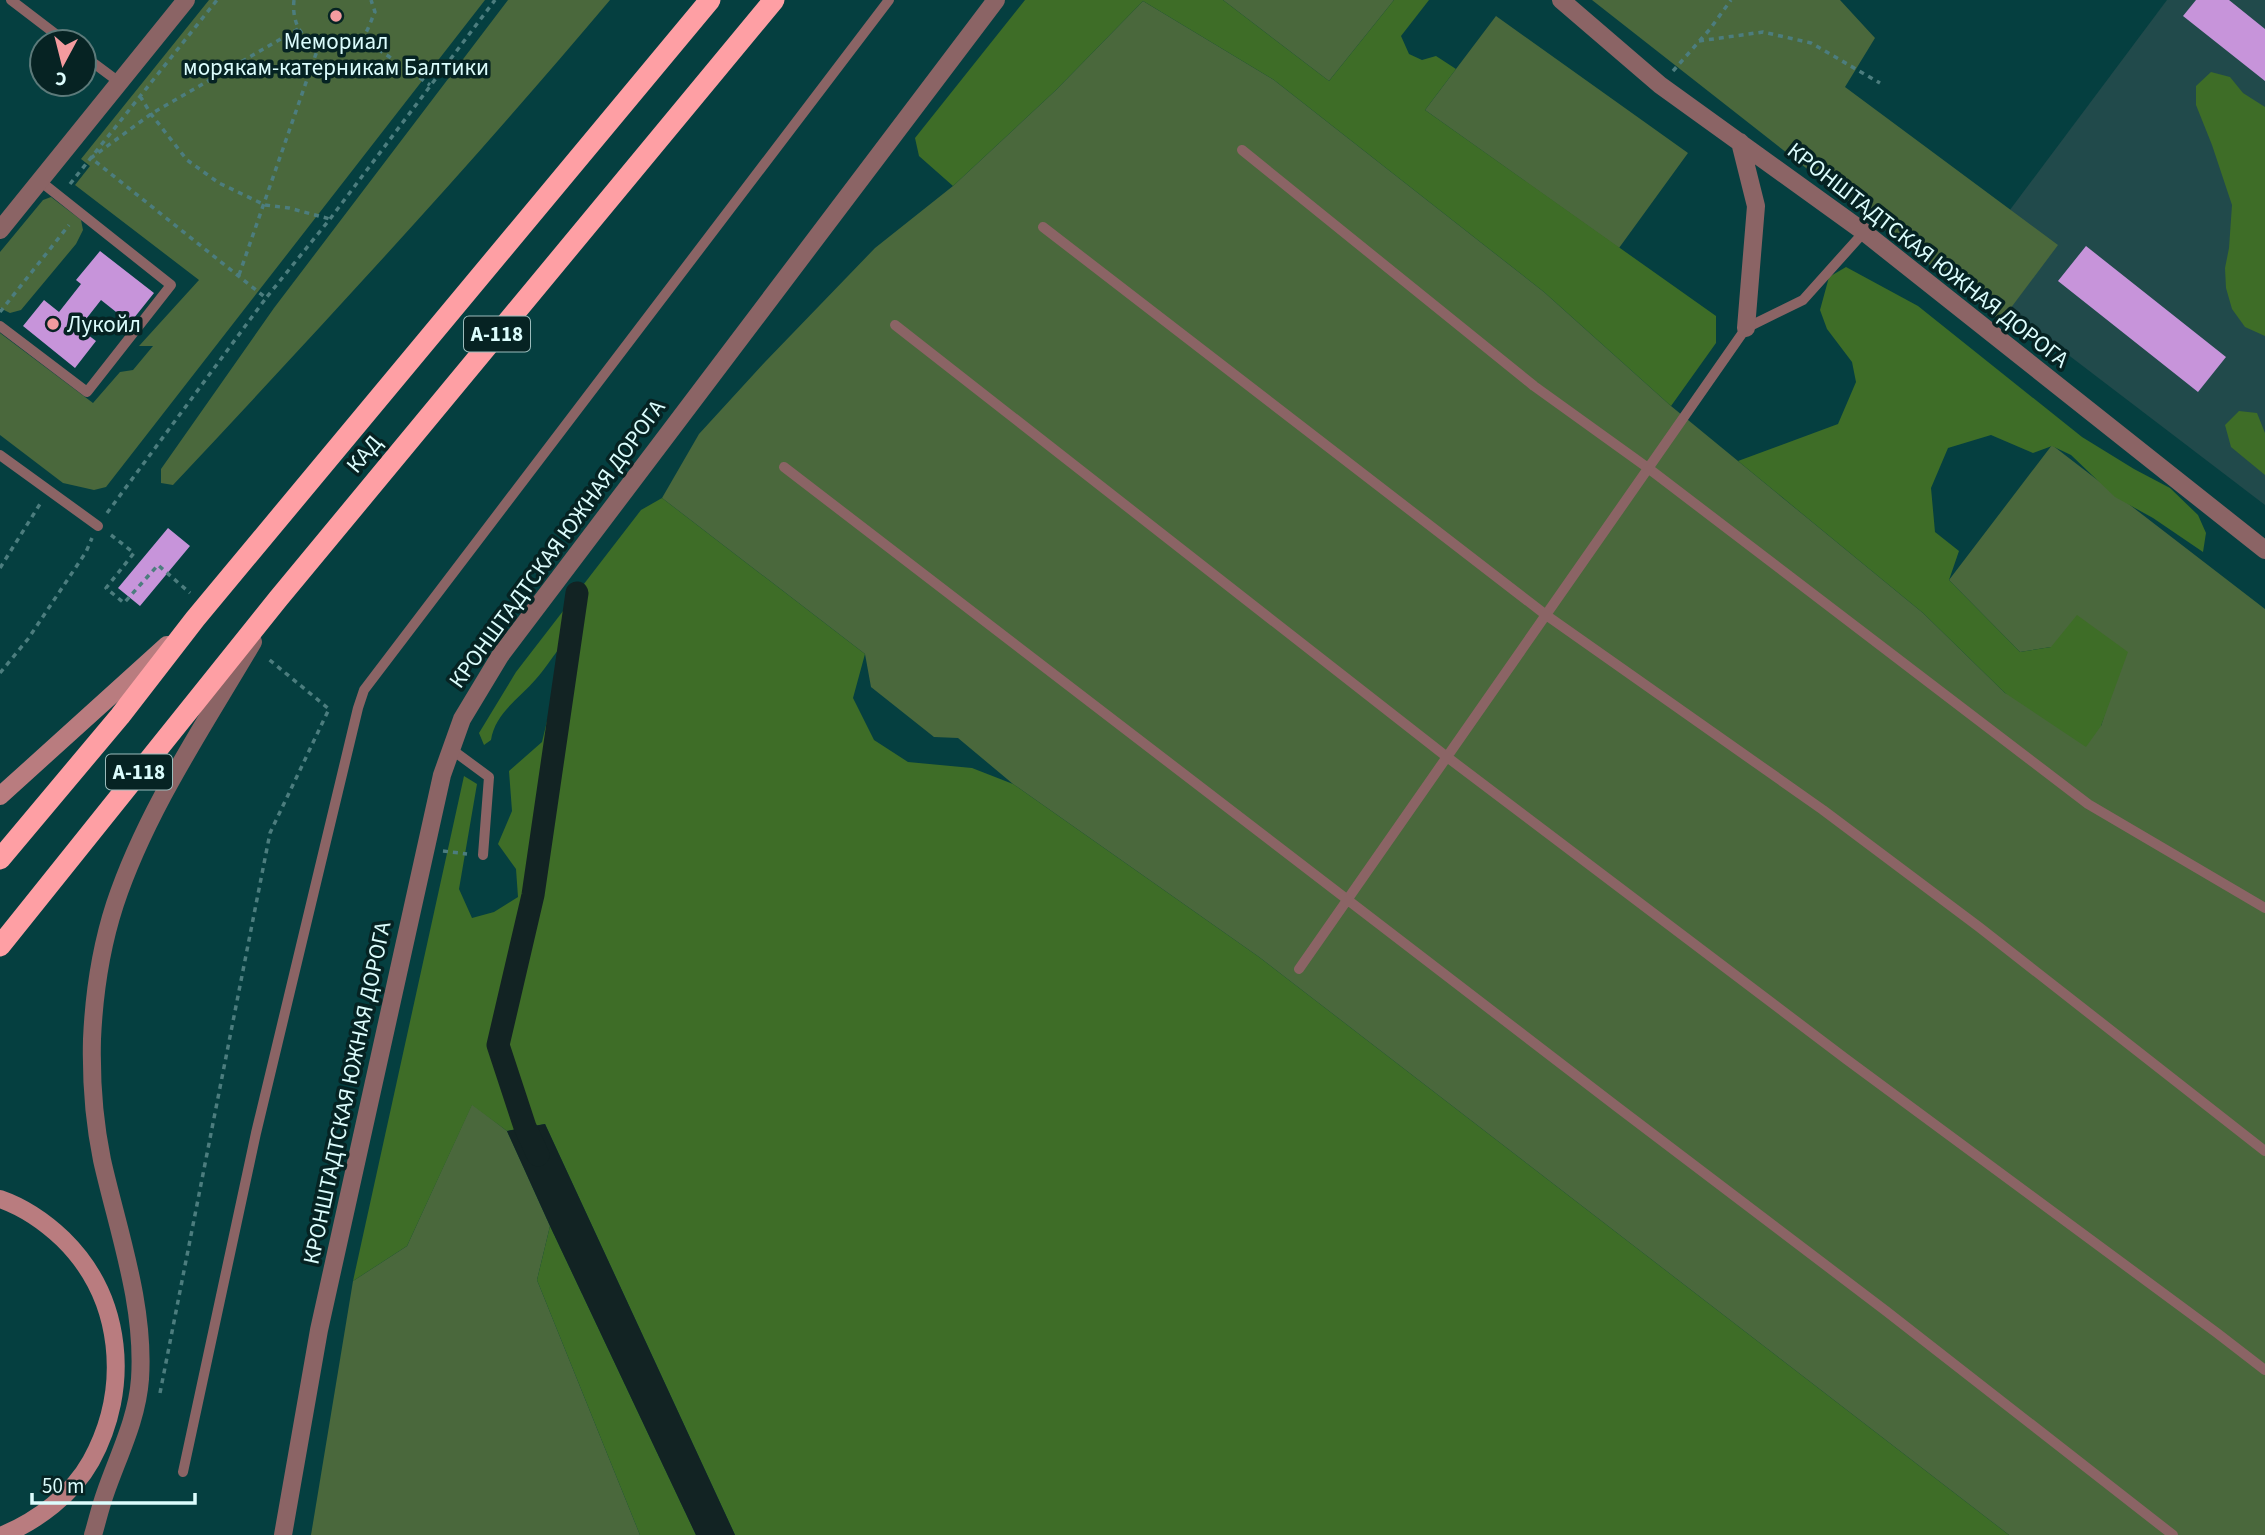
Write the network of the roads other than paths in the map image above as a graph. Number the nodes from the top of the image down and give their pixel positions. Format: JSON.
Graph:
{"nodes":[{"id":1,"x":11,"y":0,"type":"edge"},
{"id":2,"x":186,"y":0,"type":"edge"},
{"id":3,"x":710,"y":0,"type":"edge"},
{"id":4,"x":774,"y":0,"type":"edge"},
{"id":5,"x":889,"y":0,"type":"edge"},
{"id":6,"x":996,"y":0,"type":"edge"},
{"id":7,"x":1561,"y":0,"type":"edge"},
{"id":8,"x":48,"y":28,"type":"edge"},
{"id":9,"x":98,"y":66,"type":"edge"},
{"id":10,"x":119,"y":82,"type":"junction"},
{"id":11,"x":1740,"y":142,"type":"junction"},
{"id":12,"x":1242,"y":150,"type":"dead end"},
{"id":13,"x":40,"y":180,"type":"junction"},
{"id":14,"x":1043,"y":227,"type":"dead end"},
{"id":15,"x":0,"y":230,"type":"edge"},
{"id":16,"x":1864,"y":232,"type":"junction"},
{"id":17,"x":895,"y":325,"type":"dead end"},
{"id":18,"x":0,"y":326,"type":"edge"},
{"id":19,"x":1746,"y":328,"type":"junction"},
{"id":20,"x":0,"y":455,"type":"edge"},
{"id":21,"x":784,"y":467,"type":"dead end"},
{"id":22,"x":1648,"y":468,"type":"junction"},
{"id":23,"x":98,"y":526,"type":"road end"},
{"id":24,"x":2265,"y":550,"type":"edge"},
{"id":25,"x":278,"y":598,"type":"junction"},
{"id":26,"x":198,"y":610,"type":"junction"},
{"id":27,"x":1546,"y":615,"type":"junction"},
{"id":28,"x":451,"y":749,"type":"junction"},
{"id":29,"x":1447,"y":757,"type":"junction"},
{"id":30,"x":0,"y":796,"type":"edge"},
{"id":31,"x":483,"y":855,"type":"road end"},
{"id":32,"x":0,"y":859,"type":"edge"},
{"id":33,"x":1348,"y":900,"type":"junction"},
{"id":34,"x":2265,"y":908,"type":"edge"},
{"id":35,"x":0,"y":946,"type":"edge"},
{"id":36,"x":1299,"y":969,"type":"dead end"},
{"id":37,"x":2265,"y":1151,"type":"edge"},
{"id":38,"x":0,"y":1199,"type":"edge"},
{"id":39,"x":2265,"y":1370,"type":"edge"},
{"id":40,"x":183,"y":1472,"type":"dead end"},
{"id":41,"x":3,"y":1535,"type":"edge"},
{"id":42,"x":93,"y":1535,"type":"edge"},
{"id":43,"x":283,"y":1535,"type":"edge"},
{"id":44,"x":2173,"y":1535,"type":"edge"}],
"edges":[{"from":1,"to":8,"type":"lane"},
{"from":2,"to":10,"type":"street"},
{"from":3,"to":26,"type":"highway","name":"КАД","number":"А-118"},
{"from":4,"to":25,"type":"highway","name":"КАД","number":"А-118"},
{"from":5,"to":40,"type":"lane"},
{"from":6,"to":28,"type":"street","name":"КРОНШТАДТСКАЯ ЮЖНАЯ ДОРОГА"},
{"from":7,"to":11,"type":"street","name":"КРОНШТАДТСКАЯ ЮЖНАЯ ДОРОГА"},
{"from":9,"to":10,"type":"lane"},
{"from":10,"to":13,"type":"street"},
{"from":11,"to":16,"type":"street","name":"КРОНШТАДТСКАЯ ЮЖНАЯ ДОРОГА"},
{"from":11,"to":19,"type":"street"},
{"from":12,"to":22,"type":"lane"},
{"from":13,"to":15,"type":"street"},
{"from":13,"to":18,"type":"lane"},
{"from":14,"to":27,"type":"lane"},
{"from":16,"to":19,"type":"lane"},
{"from":16,"to":24,"type":"street","name":"КРОНШТАДТСКАЯ ЮЖНАЯ ДОРОГА"},
{"from":17,"to":29,"type":"lane"},
{"from":19,"to":22,"type":"lane"},
{"from":20,"to":23,"type":"lane"},
{"from":21,"to":33,"type":"lane"},
{"from":22,"to":27,"type":"lane"},
{"from":22,"to":34,"type":"lane"},
{"from":25,"to":35,"type":"highway","name":"КАД","number":"А-118"},
{"from":25,"to":42,"type":"street"},
{"from":26,"to":30,"type":"main road"},
{"from":26,"to":32,"type":"highway","name":"КАД","number":"А-118"},
{"from":27,"to":29,"type":"lane"},
{"from":27,"to":37,"type":"lane"},
{"from":28,"to":31,"type":"lane"},
{"from":28,"to":43,"type":"street","name":"КРОНШТАДТСКАЯ ЮЖНАЯ ДОРОГА"},
{"from":29,"to":33,"type":"lane"},
{"from":29,"to":39,"type":"lane"},
{"from":33,"to":36,"type":"lane"},
{"from":33,"to":44,"type":"lane"},
{"from":38,"to":41,"type":"main road"}]}
